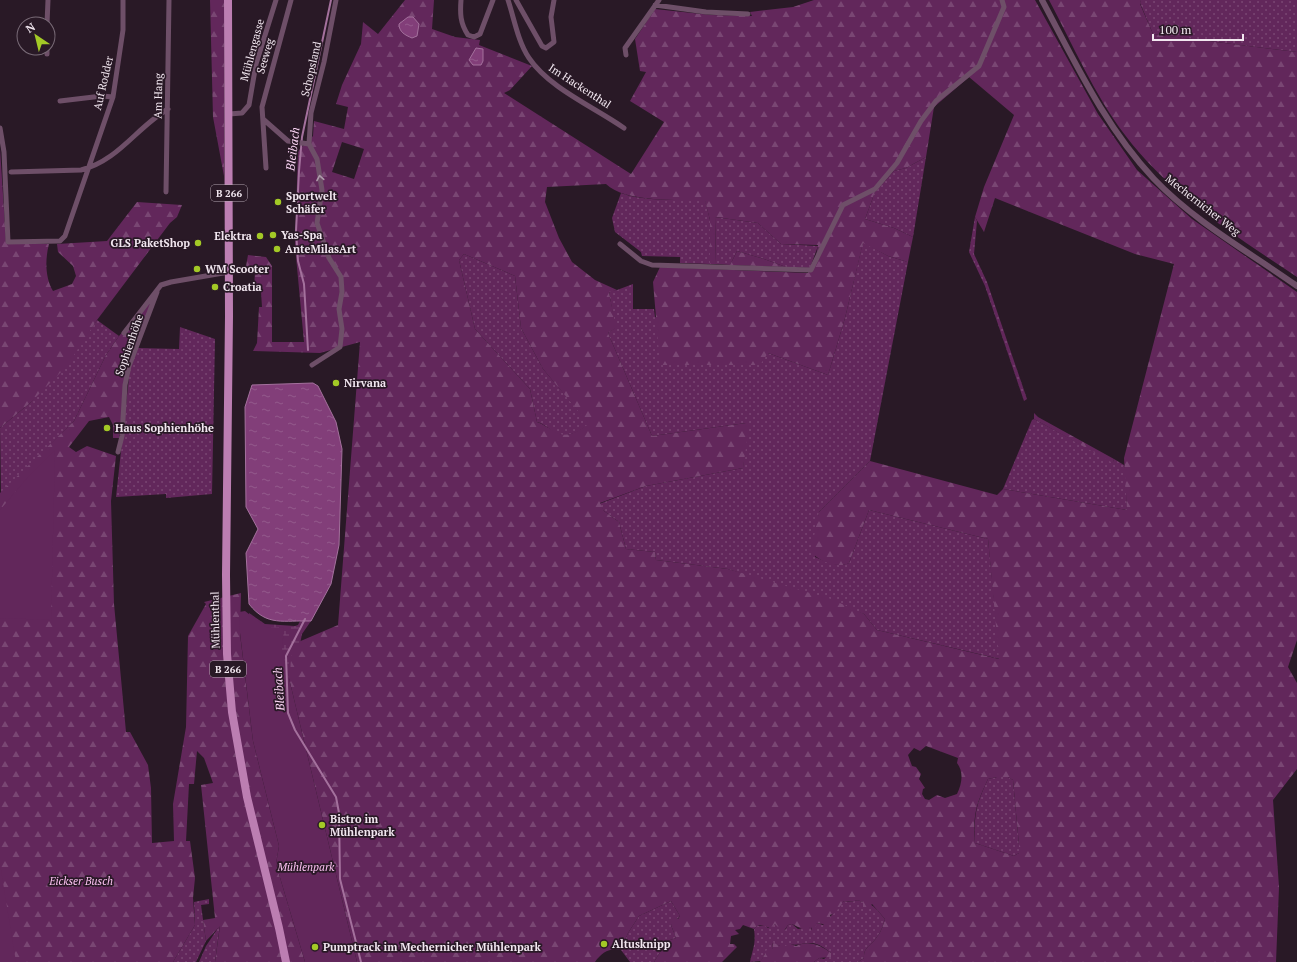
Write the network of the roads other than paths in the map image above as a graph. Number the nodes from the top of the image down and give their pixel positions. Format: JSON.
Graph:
{"nodes":[{"id":1,"x":48,"y":0,"type":"edge"},
{"id":2,"x":123,"y":0,"type":"edge"},
{"id":3,"x":169,"y":0,"type":"edge"},
{"id":4,"x":228,"y":0,"type":"edge"},
{"id":5,"x":276,"y":0,"type":"edge"},
{"id":6,"x":291,"y":0,"type":"edge"},
{"id":7,"x":336,"y":0,"type":"edge"},
{"id":8,"x":461,"y":0,"type":"edge"},
{"id":9,"x":493,"y":0,"type":"edge"},
{"id":10,"x":508,"y":0,"type":"edge"},
{"id":11,"x":516,"y":0,"type":"edge"},
{"id":12,"x":554,"y":0,"type":"edge"},
{"id":13,"x":658,"y":0,"type":"edge"},
{"id":14,"x":1002,"y":0,"type":"edge"},
{"id":15,"x":1042,"y":0,"type":"edge"},
{"id":16,"x":655,"y":5,"type":"junction"},
{"id":17,"x":748,"y":14,"type":"dead end"},
{"id":18,"x":47,"y":16,"type":"edge"},
{"id":19,"x":626,"y":55,"type":"dead end"},
{"id":20,"x":113,"y":97,"type":"junction"},
{"id":21,"x":60,"y":101,"type":"dead end"},
{"id":22,"x":168,"y":109,"type":"junction"},
{"id":23,"x":229,"y":114,"type":"junction"},
{"id":24,"x":263,"y":118,"type":"junction"},
{"id":25,"x":0,"y":128,"type":"edge"},
{"id":26,"x":624,"y":128,"type":"dead end"},
{"id":27,"x":304,"y":144,"type":"junction"},
{"id":28,"x":266,"y":168,"type":"dead end"},
{"id":29,"x":89,"y":169,"type":"junction"},
{"id":30,"x":11,"y":172,"type":"dead end"},
{"id":31,"x":166,"y":192,"type":"dead end"},
{"id":32,"x":620,"y":244,"type":"dead end"},
{"id":33,"x":229,"y":272,"type":"junction"},
{"id":34,"x":1297,"y":286,"type":"edge"},
{"id":35,"x":157,"y":292,"type":"junction"},
{"id":36,"x":124,"y":333,"type":"dead end"},
{"id":37,"x":312,"y":365,"type":"dead end"},
{"id":38,"x":118,"y":452,"type":"dead end"},
{"id":39,"x":286,"y":962,"type":"edge"}],
"edges":[{"from":1,"to":18,"type":"street"},
{"from":2,"to":20,"type":"street","name":"Auf Rodder"},
{"from":3,"to":22,"type":"street","name":"Am Hang"},
{"from":4,"to":23,"type":"main road","number":"B 266"},
{"from":5,"to":23,"type":"street","name":"Mühlengasse"},
{"from":6,"to":24,"type":"street","name":"Seeweg"},
{"from":7,"to":27,"type":"street","name":"Schopsland"},
{"from":8,"to":9,"type":"street"},
{"from":10,"to":26,"type":"street","name":"Im Hackenthal"},
{"from":11,"to":12,"type":"street"},
{"from":13,"to":16,"type":"street"},
{"from":14,"to":32,"type":"street"},
{"from":15,"to":34,"type":"street","name":"Mechernicher Weg"},
{"from":16,"to":17,"type":"street"},
{"from":16,"to":19,"type":"street"},
{"from":20,"to":21,"type":"street"},
{"from":20,"to":29,"type":"street","name":"Auf Rodder"},
{"from":22,"to":29,"type":"street"},
{"from":22,"to":31,"type":"street","name":"Am Hang"},
{"from":23,"to":33,"type":"main road","number":"B 266"},
{"from":24,"to":27,"type":"street"},
{"from":24,"to":28,"type":"street","name":"Seeweg"},
{"from":25,"to":29,"type":"street","name":"Auf Rodder"},
{"from":37,"to":27,"type":"street","one_way":true},
{"from":29,"to":30,"type":"street"},
{"from":33,"to":35,"type":"street"},
{"from":33,"to":39,"type":"main road","name":"Mühlenthal","number":"B 266"},
{"from":35,"to":36,"type":"street"},
{"from":35,"to":38,"type":"street","name":"Sophienhöhe"}]}
